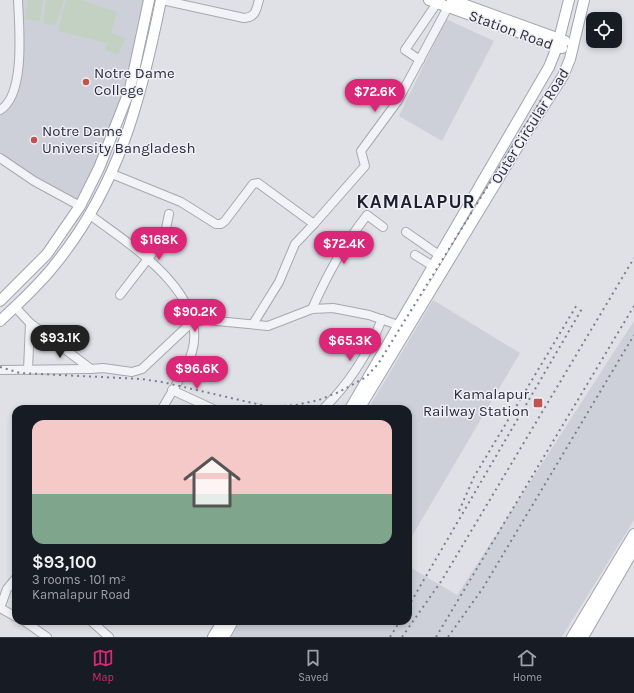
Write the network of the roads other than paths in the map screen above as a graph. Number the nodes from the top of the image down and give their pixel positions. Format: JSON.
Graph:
{"nodes":[{"id":1,"x":18,"y":0,"type":"edge"},
{"id":2,"x":149,"y":0,"type":"edge"},
{"id":3,"x":162,"y":0,"type":"edge"},
{"id":4,"x":259,"y":0,"type":"edge"},
{"id":5,"x":570,"y":0,"type":"edge"},
{"id":6,"x":584,"y":0,"type":"edge"},
{"id":7,"x":435,"y":1,"type":"edge"},
{"id":8,"x":450,"y":4,"type":"edge"},
{"id":9,"x":558,"y":43,"type":"junction"},
{"id":10,"x":572,"y":46,"type":"junction"},
{"id":11,"x":420,"y":60,"type":"junction"},
{"id":12,"x":0,"y":110,"type":"edge"},
{"id":13,"x":0,"y":158,"type":"edge"},
{"id":14,"x":112,"y":174,"type":"junction"},
{"id":15,"x":80,"y":206,"type":"junction"},
{"id":16,"x":169,"y":214,"type":"dead end"},
{"id":17,"x":90,"y":215,"type":"junction"},
{"id":18,"x":314,"y":224,"type":"junction"},
{"id":19,"x":383,"y":227,"type":"dead end"},
{"id":20,"x":406,"y":232,"type":"dead end"},
{"id":21,"x":415,"y":255,"type":"dead end"},
{"id":22,"x":439,"y":255,"type":"junction"},
{"id":23,"x":148,"y":259,"type":"junction"},
{"id":24,"x":433,"y":266,"type":"junction"},
{"id":25,"x":120,"y":295,"type":"dead end"},
{"id":26,"x":1,"y":299,"type":"edge"},
{"id":27,"x":15,"y":307,"type":"junction"},
{"id":28,"x":312,"y":309,"type":"junction"},
{"id":29,"x":382,"y":319,"type":"junction"},
{"id":30,"x":0,"y":321,"type":"edge"},
{"id":31,"x":192,"y":322,"type":"junction"},
{"id":32,"x":30,"y":323,"type":"junction"},
{"id":33,"x":253,"y":324,"type":"junction"},
{"id":34,"x":398,"y":325,"type":"junction"},
{"id":35,"x":91,"y":369,"type":"junction"},
{"id":36,"x":0,"y":370,"type":"edge"},
{"id":37,"x":28,"y":370,"type":"junction"},
{"id":38,"x":172,"y":390,"type":"junction"},
{"id":39,"x":164,"y":405,"type":"edge"},
{"id":40,"x":204,"y":405,"type":"edge"},
{"id":41,"x":327,"y":405,"type":"edge"},
{"id":42,"x":352,"y":405,"type":"edge"},
{"id":43,"x":361,"y":405,"type":"edge"},
{"id":44,"x":634,"y":534,"type":"edge"},
{"id":45,"x":633,"y":553,"type":"edge"},
{"id":46,"x":12,"y":582,"type":"edge"},
{"id":47,"x":3,"y":592,"type":"edge"},
{"id":48,"x":0,"y":608,"type":"edge"},
{"id":49,"x":12,"y":615,"type":"edge"},
{"id":50,"x":30,"y":625,"type":"edge"},
{"id":51,"x":96,"y":625,"type":"edge"},
{"id":52,"x":220,"y":625,"type":"edge"},
{"id":53,"x":231,"y":625,"type":"edge"},
{"id":54,"x":46,"y":637,"type":"edge"},
{"id":55,"x":109,"y":637,"type":"edge"},
{"id":56,"x":213,"y":637,"type":"edge"},
{"id":57,"x":224,"y":637,"type":"edge"},
{"id":58,"x":572,"y":637,"type":"edge"},
{"id":59,"x":583,"y":637,"type":"edge"}],
"edges":[{"from":1,"to":12,"type":"street"},
{"from":2,"to":15,"type":"main road"},
{"from":3,"to":4,"type":"street"},
{"from":3,"to":14,"type":"main road"},
{"from":5,"to":9,"type":"main road","name":"Outer Circular Road"},
{"from":6,"to":10,"type":"main road","name":"Outer Circular Road"},
{"from":7,"to":8,"type":"main road","name":"Station Road"},
{"from":7,"to":11,"type":"street"},
{"from":8,"to":9,"type":"main road","name":"Station Road"},
{"from":8,"to":11,"type":"street"},
{"from":9,"to":10,"type":"main road","name":"Station Road"},
{"from":9,"to":22,"type":"main road","name":"Outer Circular Road"},
{"from":10,"to":43,"type":"main road","name":"Outer Circular Road"},
{"from":11,"to":18,"type":"street"},
{"from":13,"to":15,"type":"street"},
{"from":14,"to":17,"type":"main road"},
{"from":14,"to":18,"type":"street"},
{"from":15,"to":26,"type":"main road"},
{"from":16,"to":23,"type":"street"},
{"from":17,"to":23,"type":"street"},
{"from":17,"to":27,"type":"main road"},
{"from":18,"to":33,"type":"street"},
{"from":19,"to":28,"type":"street"},
{"from":20,"to":22,"type":"street"},
{"from":21,"to":24,"type":"street"},
{"from":22,"to":24,"type":"main road","name":"Outer Circular Road"},
{"from":23,"to":25,"type":"street"},
{"from":23,"to":31,"type":"street"},
{"from":24,"to":34,"type":"main road","name":"Outer Circular Road"},
{"from":27,"to":30,"type":"main road"},
{"from":27,"to":32,"type":"street"},
{"from":28,"to":29,"type":"street"},
{"from":28,"to":33,"type":"street"},
{"from":29,"to":34,"type":"street"},
{"from":29,"to":41,"type":"street"},
{"from":31,"to":33,"type":"street"},
{"from":31,"to":35,"type":"street"},
{"from":31,"to":38,"type":"street"},
{"from":32,"to":35,"type":"street"},
{"from":32,"to":37,"type":"street"},
{"from":34,"to":42,"type":"main road","name":"Outer Circular Road"},
{"from":35,"to":37,"type":"street"},
{"from":36,"to":37,"type":"street"},
{"from":38,"to":39,"type":"street"},
{"from":38,"to":40,"type":"street"},
{"from":44,"to":58,"type":"main road"},
{"from":45,"to":59,"type":"main road"},
{"from":46,"to":47,"type":"street"},
{"from":47,"to":48,"type":"street"},
{"from":48,"to":49,"type":"street"},
{"from":50,"to":54,"type":"street"},
{"from":51,"to":55,"type":"street"},
{"from":52,"to":56,"type":"main road"},
{"from":53,"to":57,"type":"main road"}]}
